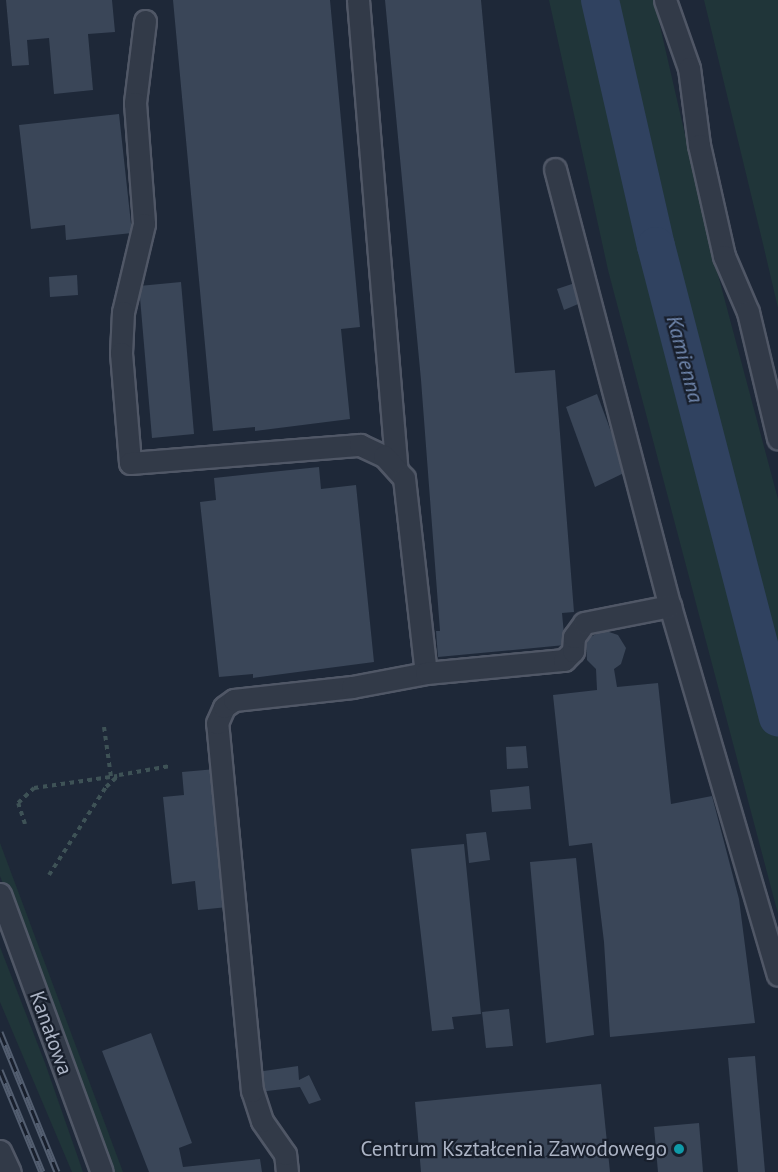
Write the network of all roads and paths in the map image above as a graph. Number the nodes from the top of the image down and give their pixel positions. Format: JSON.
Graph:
{"nodes":[{"id":1,"x":358,"y":0,"type":"edge"},
{"id":2,"x":665,"y":0,"type":"edge"},
{"id":3,"x":145,"y":21,"type":"dead end"},
{"id":4,"x":555,"y":169,"type":"dead end"},
{"id":5,"x":778,"y":438,"type":"edge"},
{"id":6,"x":396,"y":465,"type":"junction"},
{"id":7,"x":670,"y":606,"type":"junction"},
{"id":8,"x":426,"y":673,"type":"junction"},
{"id":9,"x":105,"y":727,"type":"dead end"},
{"id":10,"x":170,"y":766,"type":"dead end"},
{"id":11,"x":111,"y":779,"type":"junction"},
{"id":12,"x":25,"y":824,"type":"dead end"},
{"id":13,"x":49,"y":875,"type":"dead end"},
{"id":14,"x":0,"y":894,"type":"edge"},
{"id":15,"x":778,"y":975,"type":"edge"},
{"id":16,"x":0,"y":1151,"type":"edge"},
{"id":17,"x":9,"y":1172,"type":"edge"},
{"id":18,"x":102,"y":1172,"type":"edge"},
{"id":19,"x":287,"y":1172,"type":"edge"}],
"edges":[{"from":1,"to":6,"type":"street"},
{"from":2,"to":5,"type":"street"},
{"from":3,"to":6,"type":"street"},
{"from":4,"to":7,"type":"street"},
{"from":6,"to":8,"type":"street"},
{"from":7,"to":8,"type":"street"},
{"from":7,"to":15,"type":"street"},
{"from":8,"to":19,"type":"street"},
{"from":9,"to":11,"type":"path"},
{"from":10,"to":11,"type":"path"},
{"from":11,"to":12,"type":"path"},
{"from":11,"to":13,"type":"path"},
{"from":14,"to":18,"type":"street","name":"Kanałowa"},
{"from":16,"to":17,"type":"street"}]}
